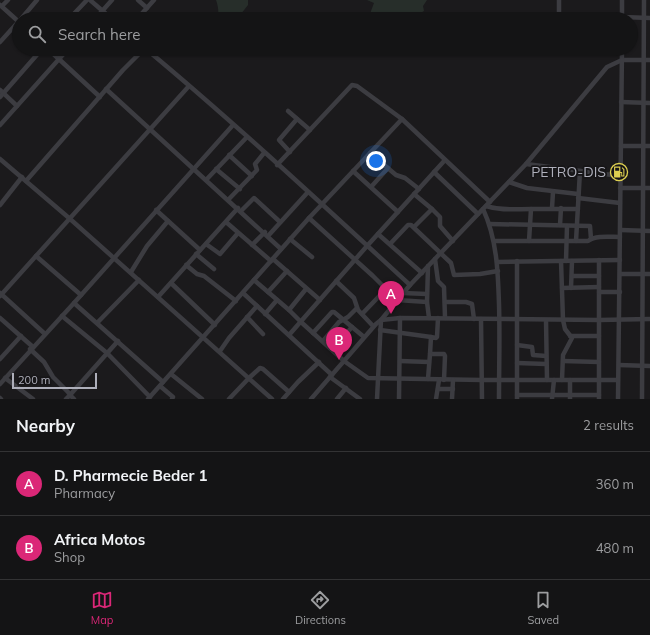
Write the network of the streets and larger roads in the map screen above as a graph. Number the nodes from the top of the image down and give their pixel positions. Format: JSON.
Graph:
{"nodes":[{"id":1,"x":8,"y":0,"type":"edge"},
{"id":2,"x":37,"y":0,"type":"edge"},
{"id":3,"x":87,"y":0,"type":"edge"},
{"id":4,"x":90,"y":0,"type":"edge"},
{"id":5,"x":112,"y":0,"type":"edge"},
{"id":6,"x":138,"y":0,"type":"edge"},
{"id":7,"x":154,"y":0,"type":"edge"},
{"id":8,"x":559,"y":0,"type":"edge"},
{"id":9,"x":622,"y":0,"type":"edge"},
{"id":10,"x":644,"y":0,"type":"edge"},
{"id":11,"x":1,"y":6,"type":"edge"},
{"id":12,"x":147,"y":8,"type":"junction"},
{"id":13,"x":102,"y":10,"type":"joint"},
{"id":14,"x":27,"y":12,"type":"edge"},
{"id":15,"x":76,"y":12,"type":"edge"},
{"id":16,"x":143,"y":12,"type":"edge"},
{"id":17,"x":559,"y":12,"type":"edge"},
{"id":18,"x":622,"y":12,"type":"edge"},
{"id":19,"x":12,"y":15,"type":"edge"},
{"id":20,"x":638,"y":18,"type":"edge"},
{"id":21,"x":644,"y":18,"type":"junction"},
{"id":22,"x":650,"y":18,"type":"edge"},
{"id":23,"x":12,"y":29,"type":"edge"},
{"id":24,"x":0,"y":42,"type":"edge"},
{"id":25,"x":36,"y":56,"type":"edge"},
{"id":26,"x":56,"y":56,"type":"edge"},
{"id":27,"x":62,"y":56,"type":"edge"},
{"id":28,"x":138,"y":56,"type":"edge"},
{"id":29,"x":153,"y":56,"type":"edge"},
{"id":30,"x":622,"y":56,"type":"edge"},
{"id":31,"x":59,"y":59,"type":"junction"},
{"id":32,"x":622,"y":60,"type":"junction"},
{"id":33,"x":644,"y":60,"type":"junction"},
{"id":34,"x":650,"y":60,"type":"edge"},
{"id":35,"x":189,"y":86,"type":"junction"},
{"id":36,"x":106,"y":89,"type":"junction"},
{"id":37,"x":1,"y":94,"type":"edge"},
{"id":38,"x":100,"y":97,"type":"junction"},
{"id":39,"x":621,"y":102,"type":"junction"},
{"id":40,"x":644,"y":103,"type":"junction"},
{"id":41,"x":650,"y":103,"type":"edge"},
{"id":42,"x":17,"y":106,"type":"junction"},
{"id":43,"x":288,"y":111,"type":"dead end"},
{"id":44,"x":297,"y":119,"type":"junction"},
{"id":45,"x":402,"y":119,"type":"junction"},
{"id":46,"x":0,"y":125,"type":"edge"},
{"id":47,"x":233,"y":125,"type":"junction"},
{"id":48,"x":150,"y":129,"type":"junction"},
{"id":49,"x":310,"y":130,"type":"junction"},
{"id":50,"x":247,"y":137,"type":"junction"},
{"id":51,"x":621,"y":146,"type":"junction"},
{"id":52,"x":643,"y":146,"type":"junction"},
{"id":53,"x":650,"y":146,"type":"edge"},
{"id":54,"x":290,"y":152,"type":"junction"},
{"id":55,"x":264,"y":153,"type":"junction"},
{"id":56,"x":370,"y":153,"type":"junction"},
{"id":57,"x":229,"y":155,"type":"junction"},
{"id":58,"x":0,"y":159,"type":"edge"},
{"id":59,"x":445,"y":160,"type":"junction"},
{"id":60,"x":526,"y":164,"type":"junction"},
{"id":61,"x":277,"y":165,"type":"junction"},
{"id":62,"x":388,"y":168,"type":"junction"},
{"id":63,"x":193,"y":169,"type":"junction"},
{"id":64,"x":216,"y":169,"type":"junction"},
{"id":65,"x":353,"y":171,"type":"junction"},
{"id":66,"x":580,"y":171,"type":"junction"},
{"id":67,"x":434,"y":172,"type":"junction"},
{"id":68,"x":252,"y":176,"type":"junction"},
{"id":69,"x":620,"y":176,"type":"junction"},
{"id":70,"x":24,"y":179,"type":"junction"},
{"id":71,"x":206,"y":180,"type":"junction"},
{"id":72,"x":508,"y":182,"type":"junction"},
{"id":73,"x":371,"y":187,"type":"junction"},
{"id":74,"x":620,"y":188,"type":"junction"},
{"id":75,"x":642,"y":188,"type":"junction"},
{"id":76,"x":650,"y":188,"type":"edge"},
{"id":77,"x":240,"y":189,"type":"junction"},
{"id":78,"x":419,"y":189,"type":"junction"},
{"id":79,"x":308,"y":192,"type":"junction"},
{"id":80,"x":553,"y":192,"type":"junction"},
{"id":81,"x":414,"y":194,"type":"junction"},
{"id":82,"x":578,"y":196,"type":"junction"},
{"id":83,"x":228,"y":200,"type":"junction"},
{"id":84,"x":620,"y":203,"type":"junction"},
{"id":85,"x":322,"y":204,"type":"junction"},
{"id":86,"x":0,"y":205,"type":"edge"},
{"id":87,"x":486,"y":205,"type":"junction"},
{"id":88,"x":552,"y":208,"type":"junction"},
{"id":89,"x":561,"y":208,"type":"junction"},
{"id":90,"x":432,"y":209,"type":"junction"},
{"id":91,"x":532,"y":209,"type":"junction"},
{"id":92,"x":578,"y":209,"type":"junction"},
{"id":93,"x":156,"y":210,"type":"junction"},
{"id":94,"x":239,"y":210,"type":"junction"},
{"id":95,"x":398,"y":212,"type":"junction"},
{"id":96,"x":478,"y":214,"type":"junction"},
{"id":97,"x":69,"y":218,"type":"junction"},
{"id":98,"x":309,"y":218,"type":"junction"},
{"id":99,"x":168,"y":221,"type":"junction"},
{"id":100,"x":226,"y":222,"type":"junction"},
{"id":101,"x":280,"y":222,"type":"junction"},
{"id":102,"x":490,"y":224,"type":"junction"},
{"id":103,"x":530,"y":225,"type":"junction"},
{"id":104,"x":560,"y":225,"type":"junction"},
{"id":105,"x":567,"y":226,"type":"junction"},
{"id":106,"x":577,"y":226,"type":"junction"},
{"id":107,"x":414,"y":227,"type":"junction"},
{"id":108,"x":621,"y":230,"type":"junction"},
{"id":109,"x":643,"y":231,"type":"junction"},
{"id":110,"x":650,"y":231,"type":"edge"},
{"id":111,"x":238,"y":233,"type":"junction"},
{"id":112,"x":266,"y":234,"type":"junction"},
{"id":113,"x":378,"y":234,"type":"junction"},
{"id":114,"x":620,"y":237,"type":"junction"},
{"id":115,"x":290,"y":239,"type":"junction"},
{"id":116,"x":591,"y":239,"type":"junction"},
{"id":117,"x":453,"y":241,"type":"junction"},
{"id":118,"x":494,"y":241,"type":"junction"},
{"id":119,"x":529,"y":241,"type":"junction"},
{"id":120,"x":566,"y":241,"type":"junction"},
{"id":121,"x":576,"y":241,"type":"junction"},
{"id":122,"x":206,"y":244,"type":"junction"},
{"id":123,"x":390,"y":244,"type":"junction"},
{"id":124,"x":252,"y":246,"type":"junction"},
{"id":125,"x":367,"y":246,"type":"junction"},
{"id":126,"x":282,"y":249,"type":"junction"},
{"id":127,"x":200,"y":250,"type":"junction"},
{"id":128,"x":441,"y":253,"type":"junction"},
{"id":129,"x":196,"y":254,"type":"junction"},
{"id":130,"x":36,"y":256,"type":"junction"},
{"id":131,"x":312,"y":257,"type":"dead end"},
{"id":132,"x":114,"y":258,"type":"junction"},
{"id":133,"x":435,"y":259,"type":"junction"},
{"id":134,"x":272,"y":260,"type":"junction"},
{"id":135,"x":355,"y":260,"type":"junction"},
{"id":136,"x":572,"y":260,"type":"junction"},
{"id":137,"x":599,"y":260,"type":"junction"},
{"id":138,"x":620,"y":260,"type":"junction"},
{"id":139,"x":517,"y":261,"type":"junction"},
{"id":140,"x":563,"y":261,"type":"junction"},
{"id":141,"x":497,"y":262,"type":"junction"},
{"id":142,"x":186,"y":265,"type":"junction"},
{"id":143,"x":428,"y":266,"type":"junction"},
{"id":144,"x":214,"y":269,"type":"dead end"},
{"id":145,"x":287,"y":271,"type":"junction"},
{"id":146,"x":498,"y":271,"type":"junction"},
{"id":147,"x":131,"y":272,"type":"junction"},
{"id":148,"x":422,"y":273,"type":"junction"},
{"id":149,"x":620,"y":274,"type":"junction"},
{"id":150,"x":643,"y":274,"type":"junction"},
{"id":151,"x":650,"y":274,"type":"edge"},
{"id":152,"x":572,"y":276,"type":"junction"},
{"id":153,"x":599,"y":276,"type":"junction"},
{"id":154,"x":139,"y":280,"type":"junction"},
{"id":155,"x":254,"y":280,"type":"junction"},
{"id":156,"x":336,"y":281,"type":"junction"},
{"id":157,"x":171,"y":283,"type":"junction"},
{"id":158,"x":410,"y":285,"type":"junction"},
{"id":159,"x":562,"y":288,"type":"junction"},
{"id":160,"x":571,"y":288,"type":"junction"},
{"id":161,"x":306,"y":289,"type":"junction"},
{"id":162,"x":386,"y":289,"type":"junction"},
{"id":163,"x":599,"y":290,"type":"junction"},
{"id":164,"x":268,"y":292,"type":"junction"},
{"id":165,"x":620,"y":292,"type":"junction"},
{"id":166,"x":243,"y":293,"type":"junction"},
{"id":167,"x":403,"y":293,"type":"junction"},
{"id":168,"x":428,"y":294,"type":"junction"},
{"id":169,"x":1,"y":295,"type":"edge"},
{"id":170,"x":81,"y":295,"type":"junction"},
{"id":171,"x":158,"y":297,"type":"junction"},
{"id":172,"x":276,"y":300,"type":"junction"},
{"id":173,"x":320,"y":300,"type":"junction"},
{"id":174,"x":397,"y":300,"type":"junction"},
{"id":175,"x":236,"y":301,"type":"junction"},
{"id":176,"x":427,"y":302,"type":"junction"},
{"id":177,"x":445,"y":302,"type":"junction"},
{"id":178,"x":74,"y":303,"type":"junction"},
{"id":179,"x":257,"y":306,"type":"junction"},
{"id":180,"x":357,"y":308,"type":"junction"},
{"id":181,"x":289,"y":310,"type":"junction"},
{"id":182,"x":265,"y":314,"type":"junction"},
{"id":183,"x":362,"y":314,"type":"junction"},
{"id":184,"x":62,"y":316,"type":"junction"},
{"id":185,"x":247,"y":317,"type":"junction"},
{"id":186,"x":0,"y":318,"type":"edge"},
{"id":187,"x":400,"y":318,"type":"junction"},
{"id":188,"x":429,"y":318,"type":"junction"},
{"id":189,"x":438,"y":318,"type":"junction"},
{"id":190,"x":445,"y":318,"type":"junction"},
{"id":191,"x":343,"y":319,"type":"junction"},
{"id":192,"x":474,"y":319,"type":"junction"},
{"id":193,"x":481,"y":319,"type":"junction"},
{"id":194,"x":499,"y":319,"type":"junction"},
{"id":195,"x":518,"y":319,"type":"junction"},
{"id":196,"x":620,"y":319,"type":"junction"},
{"id":197,"x":643,"y":319,"type":"junction"},
{"id":198,"x":650,"y":319,"type":"edge"},
{"id":199,"x":381,"y":320,"type":"junction"},
{"id":200,"x":546,"y":320,"type":"junction"},
{"id":201,"x":563,"y":320,"type":"junction"},
{"id":202,"x":599,"y":320,"type":"junction"},
{"id":203,"x":301,"y":322,"type":"junction"},
{"id":204,"x":98,"y":323,"type":"junction"},
{"id":205,"x":215,"y":325,"type":"junction"},
{"id":206,"x":373,"y":326,"type":"junction"},
{"id":207,"x":352,"y":327,"type":"junction"},
{"id":208,"x":380,"y":330,"type":"junction"},
{"id":209,"x":313,"y":332,"type":"junction"},
{"id":210,"x":400,"y":333,"type":"junction"},
{"id":211,"x":45,"y":334,"type":"junction"},
{"id":212,"x":263,"y":334,"type":"dead end"},
{"id":213,"x":289,"y":335,"type":"junction"},
{"id":214,"x":21,"y":336,"type":"junction"},
{"id":215,"x":570,"y":336,"type":"junction"},
{"id":216,"x":599,"y":336,"type":"junction"},
{"id":217,"x":204,"y":337,"type":"junction"},
{"id":218,"x":364,"y":337,"type":"junction"},
{"id":219,"x":431,"y":338,"type":"junction"},
{"id":220,"x":118,"y":341,"type":"junction"},
{"id":221,"x":323,"y":341,"type":"junction"},
{"id":222,"x":517,"y":345,"type":"junction"},
{"id":223,"x":32,"y":348,"type":"junction"},
{"id":224,"x":332,"y":350,"type":"junction"},
{"id":225,"x":220,"y":351,"type":"junction"},
{"id":226,"x":107,"y":353,"type":"junction"},
{"id":227,"x":430,"y":354,"type":"junction"},
{"id":228,"x":546,"y":356,"type":"junction"},
{"id":229,"x":0,"y":359,"type":"edge"},
{"id":230,"x":344,"y":361,"type":"junction"},
{"id":231,"x":400,"y":361,"type":"junction"},
{"id":232,"x":563,"y":361,"type":"junction"},
{"id":233,"x":319,"y":362,"type":"junction"},
{"id":234,"x":429,"y":362,"type":"junction"},
{"id":235,"x":599,"y":362,"type":"junction"},
{"id":236,"x":517,"y":363,"type":"junction"},
{"id":237,"x":546,"y":364,"type":"junction"},
{"id":238,"x":619,"y":365,"type":"junction"},
{"id":239,"x":643,"y":365,"type":"junction"},
{"id":240,"x":650,"y":366,"type":"edge"},
{"id":241,"x":171,"y":374,"type":"junction"},
{"id":242,"x":331,"y":376,"type":"junction"},
{"id":243,"x":5,"y":378,"type":"junction"},
{"id":244,"x":249,"y":378,"type":"junction"},
{"id":245,"x":378,"y":378,"type":"junction"},
{"id":246,"x":400,"y":378,"type":"junction"},
{"id":247,"x":428,"y":379,"type":"junction"},
{"id":248,"x":441,"y":380,"type":"junction"},
{"id":249,"x":453,"y":380,"type":"junction"},
{"id":250,"x":482,"y":380,"type":"junction"},
{"id":251,"x":499,"y":380,"type":"junction"},
{"id":252,"x":518,"y":380,"type":"junction"},
{"id":253,"x":547,"y":380,"type":"junction"},
{"id":254,"x":554,"y":380,"type":"junction"},
{"id":255,"x":562,"y":380,"type":"junction"},
{"id":256,"x":570,"y":380,"type":"junction"},
{"id":257,"x":599,"y":380,"type":"junction"},
{"id":258,"x":618,"y":380,"type":"junction"},
{"id":259,"x":0,"y":384,"type":"edge"},
{"id":260,"x":161,"y":384,"type":"junction"},
{"id":261,"x":346,"y":388,"type":"junction"},
{"id":262,"x":438,"y":389,"type":"junction"},
{"id":263,"x":453,"y":390,"type":"junction"},
{"id":264,"x":290,"y":392,"type":"junction"},
{"id":265,"x":68,"y":397,"type":"edge"},
{"id":266,"x":231,"y":397,"type":"edge"},
{"id":267,"x":517,"y":397,"type":"edge"},
{"id":268,"x":552,"y":397,"type":"edge"},
{"id":269,"x":570,"y":397,"type":"edge"},
{"id":270,"x":599,"y":397,"type":"edge"},
{"id":271,"x":149,"y":398,"type":"edge"},
{"id":272,"x":33,"y":399,"type":"edge"},
{"id":273,"x":74,"y":399,"type":"edge"},
{"id":274,"x":172,"y":399,"type":"edge"},
{"id":275,"x":202,"y":399,"type":"edge"},
{"id":276,"x":237,"y":399,"type":"edge"},
{"id":277,"x":272,"y":399,"type":"edge"},
{"id":278,"x":283,"y":399,"type":"edge"},
{"id":279,"x":311,"y":399,"type":"edge"},
{"id":280,"x":337,"y":399,"type":"edge"},
{"id":281,"x":360,"y":399,"type":"edge"},
{"id":282,"x":377,"y":399,"type":"edge"},
{"id":283,"x":399,"y":399,"type":"edge"},
{"id":284,"x":436,"y":399,"type":"edge"},
{"id":285,"x":452,"y":399,"type":"edge"},
{"id":286,"x":482,"y":399,"type":"edge"},
{"id":287,"x":499,"y":399,"type":"edge"},
{"id":288,"x":618,"y":399,"type":"edge"},
{"id":289,"x":642,"y":399,"type":"edge"}],
"edges":[{"from":1,"to":11,"type":"street"},
{"from":2,"to":14,"type":"street"},
{"from":3,"to":15,"type":"street"},
{"from":4,"to":13,"type":"street"},
{"from":5,"to":13,"type":"street"},
{"from":6,"to":12,"type":"street"},
{"from":7,"to":12,"type":"street"},
{"from":8,"to":17,"type":"street"},
{"from":9,"to":18,"type":"street"},
{"from":10,"to":21,"type":"street"},
{"from":11,"to":19,"type":"street"},
{"from":12,"to":16,"type":"street"},
{"from":20,"to":21,"type":"street"},
{"from":21,"to":22,"type":"street"},
{"from":21,"to":33,"type":"street"},
{"from":23,"to":24,"type":"street"},
{"from":25,"to":37,"type":"street"},
{"from":26,"to":31,"type":"street"},
{"from":27,"to":31,"type":"street"},
{"from":28,"to":36,"type":"street"},
{"from":29,"to":35,"type":"street"},
{"from":30,"to":32,"type":"street"},
{"from":31,"to":38,"type":"street"},
{"from":31,"to":42,"type":"street"},
{"from":32,"to":33,"type":"street"},
{"from":32,"to":39,"type":"street"},
{"from":32,"to":60,"type":"street"},
{"from":33,"to":34,"type":"street"},
{"from":33,"to":40,"type":"street"},
{"from":35,"to":47,"type":"street"},
{"from":35,"to":48,"type":"street"},
{"from":36,"to":38,"type":"street"},
{"from":36,"to":48,"type":"street"},
{"from":37,"to":42,"type":"street"},
{"from":38,"to":70,"type":"street"},
{"from":39,"to":40,"type":"street"},
{"from":39,"to":51,"type":"street"},
{"from":40,"to":41,"type":"street"},
{"from":40,"to":52,"type":"street"},
{"from":42,"to":46,"type":"street"},
{"from":43,"to":44,"type":"street"},
{"from":44,"to":49,"type":"street"},
{"from":44,"to":54,"type":"street"},
{"from":45,"to":49,"type":"street"},
{"from":45,"to":56,"type":"street"},
{"from":45,"to":59,"type":"street"},
{"from":47,"to":50,"type":"street"},
{"from":47,"to":63,"type":"street"},
{"from":48,"to":63,"type":"street"},
{"from":48,"to":97,"type":"street"},
{"from":49,"to":54,"type":"street"},
{"from":50,"to":55,"type":"street"},
{"from":50,"to":57,"type":"street"},
{"from":51,"to":52,"type":"street"},
{"from":51,"to":69,"type":"street"},
{"from":52,"to":53,"type":"street"},
{"from":52,"to":75,"type":"street"},
{"from":54,"to":61,"type":"street"},
{"from":55,"to":61,"type":"street"},
{"from":55,"to":68,"type":"street"},
{"from":56,"to":62,"type":"street"},
{"from":56,"to":65,"type":"street"},
{"from":57,"to":64,"type":"street"},
{"from":57,"to":68,"type":"street"},
{"from":58,"to":70,"type":"street"},
{"from":59,"to":67,"type":"street"},
{"from":59,"to":87,"type":"street"},
{"from":60,"to":66,"type":"street"},
{"from":60,"to":72,"type":"street"},
{"from":61,"to":79,"type":"street"},
{"from":62,"to":73,"type":"street"},
{"from":62,"to":78,"type":"street"},
{"from":63,"to":71,"type":"street"},
{"from":63,"to":93,"type":"street"},
{"from":64,"to":71,"type":"street"},
{"from":64,"to":77,"type":"street"},
{"from":65,"to":73,"type":"street"},
{"from":65,"to":85,"type":"street"},
{"from":66,"to":69,"type":"street"},
{"from":66,"to":82,"type":"street"},
{"from":67,"to":78,"type":"street"},
{"from":67,"to":96,"type":"street"},
{"from":68,"to":77,"type":"street"},
{"from":69,"to":74,"type":"street"},
{"from":70,"to":86,"type":"street"},
{"from":70,"to":97,"type":"street"},
{"from":71,"to":83,"type":"street"},
{"from":72,"to":80,"type":"street"},
{"from":72,"to":87,"type":"street"},
{"from":73,"to":95,"type":"street"},
{"from":74,"to":75,"type":"street"},
{"from":74,"to":84,"type":"street"},
{"from":75,"to":76,"type":"street"},
{"from":75,"to":109,"type":"street"},
{"from":77,"to":83,"type":"street"},
{"from":78,"to":81,"type":"street"},
{"from":79,"to":85,"type":"street"},
{"from":79,"to":101,"type":"street"},
{"from":80,"to":82,"type":"street"},
{"from":80,"to":88,"type":"street"},
{"from":81,"to":90,"type":"street"},
{"from":81,"to":95,"type":"street"},
{"from":82,"to":84,"type":"street"},
{"from":82,"to":92,"type":"street"},
{"from":83,"to":94,"type":"street"},
{"from":84,"to":108,"type":"street"},
{"from":85,"to":98,"type":"street"},
{"from":85,"to":125,"type":"street"},
{"from":87,"to":91,"type":"street"},
{"from":87,"to":96,"type":"street"},
{"from":87,"to":102,"type":"street"},
{"from":88,"to":89,"type":"street"},
{"from":88,"to":91,"type":"street"},
{"from":89,"to":92,"type":"street"},
{"from":89,"to":104,"type":"street"},
{"from":90,"to":107,"type":"street"},
{"from":90,"to":117,"type":"street"},
{"from":91,"to":103,"type":"street"},
{"from":92,"to":106,"type":"street"},
{"from":93,"to":99,"type":"street"},
{"from":93,"to":132,"type":"street"},
{"from":94,"to":100,"type":"street"},
{"from":94,"to":101,"type":"street"},
{"from":94,"to":112,"type":"street"},
{"from":95,"to":113,"type":"street"},
{"from":96,"to":117,"type":"street"},
{"from":97,"to":130,"type":"street"},
{"from":97,"to":132,"type":"street"},
{"from":98,"to":115,"type":"street"},
{"from":98,"to":135,"type":"street"},
{"from":99,"to":127,"type":"street"},
{"from":99,"to":147,"type":"street"},
{"from":100,"to":111,"type":"street"},
{"from":100,"to":122,"type":"street"},
{"from":101,"to":112,"type":"street"},
{"from":102,"to":103,"type":"street"},
{"from":102,"to":118,"type":"street"},
{"from":103,"to":104,"type":"street"},
{"from":103,"to":119,"type":"street"},
{"from":104,"to":105,"type":"street"},
{"from":105,"to":106,"type":"street"},
{"from":105,"to":120,"type":"street"},
{"from":106,"to":116,"type":"street"},
{"from":106,"to":121,"type":"street"},
{"from":107,"to":123,"type":"street"},
{"from":107,"to":128,"type":"street"},
{"from":108,"to":109,"type":"street"},
{"from":108,"to":114,"type":"street"},
{"from":109,"to":110,"type":"street"},
{"from":109,"to":150,"type":"street"},
{"from":111,"to":122,"type":"street"},
{"from":111,"to":124,"type":"street"},
{"from":112,"to":124,"type":"street"},
{"from":112,"to":126,"type":"street"},
{"from":113,"to":123,"type":"street"},
{"from":113,"to":125,"type":"street"},
{"from":114,"to":116,"type":"street"},
{"from":114,"to":138,"type":"street"},
{"from":115,"to":126,"type":"street"},
{"from":115,"to":131,"type":"street"},
{"from":116,"to":121,"type":"street"},
{"from":117,"to":128,"type":"street"},
{"from":118,"to":119,"type":"street"},
{"from":118,"to":141,"type":"street"},
{"from":119,"to":120,"type":"street"},
{"from":120,"to":121,"type":"street"},
{"from":120,"to":140,"type":"street"},
{"from":122,"to":127,"type":"street"},
{"from":123,"to":148,"type":"street"},
{"from":124,"to":134,"type":"street"},
{"from":125,"to":135,"type":"street"},
{"from":125,"to":158,"type":"street"},
{"from":126,"to":134,"type":"street"},
{"from":127,"to":129,"type":"street"},
{"from":128,"to":133,"type":"street"},
{"from":128,"to":146,"type":"street"},
{"from":129,"to":142,"type":"street"},
{"from":129,"to":144,"type":"street"},
{"from":130,"to":169,"type":"street"},
{"from":130,"to":170,"type":"street"},
{"from":132,"to":147,"type":"street"},
{"from":132,"to":170,"type":"street"},
{"from":133,"to":143,"type":"street"},
{"from":133,"to":177,"type":"street"},
{"from":134,"to":145,"type":"street"},
{"from":134,"to":155,"type":"street"},
{"from":135,"to":156,"type":"street"},
{"from":135,"to":162,"type":"street"},
{"from":136,"to":137,"type":"street"},
{"from":136,"to":140,"type":"street"},
{"from":136,"to":152,"type":"street"},
{"from":137,"to":138,"type":"street"},
{"from":137,"to":153,"type":"street"},
{"from":138,"to":149,"type":"street"},
{"from":139,"to":140,"type":"street"},
{"from":139,"to":141,"type":"street"},
{"from":139,"to":195,"type":"street"},
{"from":140,"to":159,"type":"street"},
{"from":141,"to":146,"type":"street"},
{"from":142,"to":157,"type":"street"},
{"from":142,"to":175,"type":"street"},
{"from":143,"to":148,"type":"street"},
{"from":143,"to":168,"type":"street"},
{"from":145,"to":161,"type":"street"},
{"from":145,"to":164,"type":"street"},
{"from":146,"to":194,"type":"street"},
{"from":147,"to":154,"type":"street"},
{"from":148,"to":158,"type":"street"},
{"from":149,"to":150,"type":"street"},
{"from":149,"to":165,"type":"street"},
{"from":150,"to":151,"type":"street"},
{"from":150,"to":197,"type":"street"},
{"from":152,"to":153,"type":"street"},
{"from":152,"to":160,"type":"street"},
{"from":153,"to":163,"type":"street"},
{"from":154,"to":171,"type":"street"},
{"from":154,"to":204,"type":"street"},
{"from":155,"to":164,"type":"street"},
{"from":155,"to":166,"type":"street"},
{"from":156,"to":173,"type":"street"},
{"from":156,"to":180,"type":"street"},
{"from":157,"to":171,"type":"street"},
{"from":157,"to":205,"type":"street"},
{"from":158,"to":167,"type":"street"},
{"from":159,"to":160,"type":"street"},
{"from":159,"to":201,"type":"street"},
{"from":160,"to":163,"type":"street"},
{"from":161,"to":173,"type":"street"},
{"from":161,"to":181,"type":"street"},
{"from":162,"to":174,"type":"street"},
{"from":162,"to":183,"type":"street"},
{"from":163,"to":165,"type":"street"},
{"from":163,"to":202,"type":"street"},
{"from":164,"to":172,"type":"street"},
{"from":165,"to":196,"type":"street"},
{"from":166,"to":175,"type":"street"},
{"from":166,"to":179,"type":"street"},
{"from":167,"to":168,"type":"street"},
{"from":167,"to":174,"type":"street"},
{"from":168,"to":176,"type":"street"},
{"from":169,"to":211,"type":"street"},
{"from":170,"to":178,"type":"street"},
{"from":171,"to":217,"type":"street"},
{"from":172,"to":181,"type":"street"},
{"from":172,"to":182,"type":"street"},
{"from":173,"to":203,"type":"street"},
{"from":174,"to":176,"type":"street"},
{"from":174,"to":199,"type":"street"},
{"from":175,"to":205,"type":"street"},
{"from":176,"to":188,"type":"street"},
{"from":177,"to":190,"type":"street"},
{"from":177,"to":192,"type":"street"},
{"from":178,"to":184,"type":"street"},
{"from":178,"to":204,"type":"street"},
{"from":179,"to":182,"type":"street"},
{"from":179,"to":185,"type":"street"},
{"from":180,"to":183,"type":"street"},
{"from":180,"to":191,"type":"street"},
{"from":181,"to":203,"type":"street"},
{"from":182,"to":213,"type":"street"},
{"from":183,"to":206,"type":"street"},
{"from":184,"to":211,"type":"street"},
{"from":184,"to":226,"type":"street"},
{"from":185,"to":212,"type":"street"},
{"from":185,"to":225,"type":"street"},
{"from":186,"to":214,"type":"street"},
{"from":187,"to":188,"type":"street"},
{"from":187,"to":199,"type":"street"},
{"from":187,"to":210,"type":"street"},
{"from":188,"to":189,"type":"street"},
{"from":189,"to":190,"type":"street"},
{"from":189,"to":219,"type":"street"},
{"from":190,"to":192,"type":"street"},
{"from":191,"to":207,"type":"street"},
{"from":191,"to":209,"type":"street"},
{"from":191,"to":221,"type":"street"},
{"from":192,"to":193,"type":"street"},
{"from":193,"to":194,"type":"street"},
{"from":193,"to":250,"type":"street"},
{"from":194,"to":195,"type":"street"},
{"from":194,"to":251,"type":"street"},
{"from":195,"to":200,"type":"street"},
{"from":195,"to":222,"type":"street"},
{"from":196,"to":197,"type":"street"},
{"from":196,"to":202,"type":"street"},
{"from":196,"to":238,"type":"street"},
{"from":197,"to":198,"type":"street"},
{"from":197,"to":239,"type":"street"},
{"from":199,"to":206,"type":"street"},
{"from":199,"to":208,"type":"street"},
{"from":200,"to":201,"type":"street"},
{"from":200,"to":228,"type":"street"},
{"from":201,"to":202,"type":"street"},
{"from":201,"to":215,"type":"street"},
{"from":202,"to":216,"type":"street"},
{"from":203,"to":209,"type":"street"},
{"from":203,"to":213,"type":"street"},
{"from":204,"to":220,"type":"street"},
{"from":205,"to":217,"type":"street"},
{"from":206,"to":218,"type":"street"},
{"from":207,"to":218,"type":"street"},
{"from":207,"to":224,"type":"street"},
{"from":208,"to":210,"type":"street"},
{"from":208,"to":245,"type":"street"},
{"from":209,"to":221,"type":"street"},
{"from":210,"to":219,"type":"street"},
{"from":210,"to":231,"type":"street"},
{"from":211,"to":223,"type":"street"},
{"from":213,"to":233,"type":"street"},
{"from":214,"to":223,"type":"street"},
{"from":214,"to":229,"type":"street"},
{"from":215,"to":216,"type":"street"},
{"from":215,"to":232,"type":"street"},
{"from":216,"to":235,"type":"street"},
{"from":217,"to":225,"type":"street"},
{"from":217,"to":241,"type":"street"},
{"from":218,"to":230,"type":"street"},
{"from":219,"to":227,"type":"street"},
{"from":220,"to":226,"type":"street"},
{"from":220,"to":260,"type":"street"},
{"from":221,"to":224,"type":"street"},
{"from":222,"to":228,"type":"street"},
{"from":222,"to":236,"type":"street"},
{"from":223,"to":243,"type":"street"},
{"from":223,"to":265,"type":"street"},
{"from":224,"to":230,"type":"street"},
{"from":225,"to":244,"type":"street"},
{"from":226,"to":265,"type":"street"},
{"from":226,"to":271,"type":"street"},
{"from":227,"to":234,"type":"street"},
{"from":227,"to":248,"type":"street"},
{"from":228,"to":237,"type":"street"},
{"from":230,"to":242,"type":"street"},
{"from":230,"to":245,"type":"street"},
{"from":231,"to":234,"type":"street"},
{"from":231,"to":246,"type":"street"},
{"from":232,"to":235,"type":"street"},
{"from":232,"to":255,"type":"street"},
{"from":233,"to":242,"type":"street"},
{"from":233,"to":264,"type":"street"},
{"from":234,"to":247,"type":"street"},
{"from":235,"to":257,"type":"street"},
{"from":236,"to":237,"type":"street"},
{"from":236,"to":252,"type":"street"},
{"from":237,"to":253,"type":"street"},
{"from":238,"to":239,"type":"street"},
{"from":238,"to":258,"type":"street"},
{"from":239,"to":240,"type":"street"},
{"from":239,"to":289,"type":"street"},
{"from":241,"to":260,"type":"street"},
{"from":241,"to":275,"type":"street"},
{"from":242,"to":261,"type":"street"},
{"from":242,"to":279,"type":"street"},
{"from":243,"to":259,"type":"street"},
{"from":243,"to":272,"type":"street"},
{"from":244,"to":264,"type":"street"},
{"from":244,"to":266,"type":"street"},
{"from":244,"to":277,"type":"street"},
{"from":245,"to":246,"type":"street"},
{"from":245,"to":282,"type":"street"},
{"from":246,"to":247,"type":"street"},
{"from":246,"to":283,"type":"street"},
{"from":247,"to":248,"type":"street"},
{"from":248,"to":249,"type":"street"},
{"from":248,"to":262,"type":"street"},
{"from":249,"to":250,"type":"street"},
{"from":249,"to":263,"type":"street"},
{"from":250,"to":251,"type":"street"},
{"from":250,"to":286,"type":"street"},
{"from":251,"to":252,"type":"street"},
{"from":251,"to":287,"type":"street"},
{"from":252,"to":253,"type":"street"},
{"from":252,"to":267,"type":"street"},
{"from":253,"to":254,"type":"street"},
{"from":254,"to":255,"type":"street"},
{"from":254,"to":268,"type":"street"},
{"from":255,"to":256,"type":"street"},
{"from":256,"to":257,"type":"street"},
{"from":256,"to":269,"type":"street"},
{"from":257,"to":258,"type":"street"},
{"from":257,"to":270,"type":"street"},
{"from":258,"to":288,"type":"street"},
{"from":260,"to":271,"type":"street"},
{"from":260,"to":274,"type":"street"},
{"from":261,"to":280,"type":"street"},
{"from":261,"to":281,"type":"street"},
{"from":262,"to":263,"type":"street"},
{"from":262,"to":284,"type":"street"},
{"from":263,"to":285,"type":"street"},
{"from":264,"to":278,"type":"street"},
{"from":265,"to":273,"type":"street"},
{"from":266,"to":276,"type":"street"},
{"from":267,"to":268,"type":"street"},
{"from":268,"to":269,"type":"street"},
{"from":269,"to":270,"type":"street"}]}
